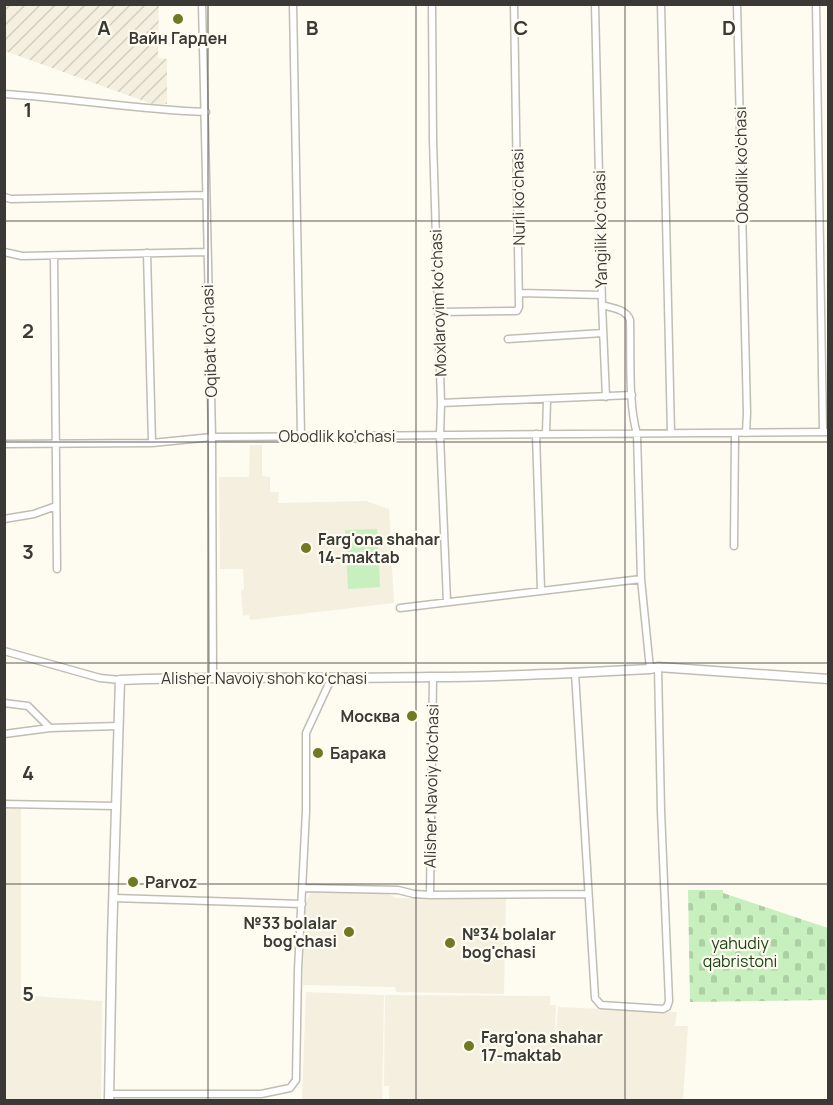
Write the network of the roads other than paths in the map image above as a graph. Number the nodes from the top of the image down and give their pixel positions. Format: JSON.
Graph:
{"nodes":[{"id":1,"x":202,"y":4,"type":"edge"},
{"id":2,"x":293,"y":4,"type":"edge"},
{"id":3,"x":432,"y":4,"type":"edge"},
{"id":4,"x":514,"y":4,"type":"edge"},
{"id":5,"x":595,"y":4,"type":"edge"},
{"id":6,"x":661,"y":4,"type":"edge"},
{"id":7,"x":737,"y":4,"type":"edge"},
{"id":8,"x":816,"y":4,"type":"edge"},
{"id":9,"x":4,"y":94,"type":"edge"},
{"id":10,"x":206,"y":112,"type":"junction"},
{"id":11,"x":206,"y":195,"type":"junction"},
{"id":12,"x":4,"y":197,"type":"edge"},
{"id":13,"x":4,"y":252,"type":"edge"},
{"id":14,"x":207,"y":252,"type":"junction"},
{"id":15,"x":147,"y":253,"type":"junction"},
{"id":16,"x":54,"y":256,"type":"junction"},
{"id":17,"x":520,"y":292,"type":"junction"},
{"id":18,"x":601,"y":295,"type":"junction"},
{"id":19,"x":602,"y":305,"type":"junction"},
{"id":20,"x":439,"y":312,"type":"junction"},
{"id":21,"x":603,"y":333,"type":"junction"},
{"id":22,"x":508,"y":339,"type":"dead end"},
{"id":23,"x":632,"y":395,"type":"junction"},
{"id":24,"x":606,"y":397,"type":"junction"},
{"id":25,"x":548,"y":400,"type":"junction"},
{"id":26,"x":441,"y":402,"type":"junction"},
{"id":27,"x":826,"y":432,"type":"edge"},
{"id":28,"x":735,"y":433,"type":"junction"},
{"id":29,"x":746,"y":433,"type":"junction"},
{"id":30,"x":536,"y":434,"type":"junction"},
{"id":31,"x":546,"y":434,"type":"junction"},
{"id":32,"x":638,"y":434,"type":"junction"},
{"id":33,"x":670,"y":434,"type":"junction"},
{"id":34,"x":302,"y":436,"type":"junction"},
{"id":35,"x":440,"y":436,"type":"junction"},
{"id":36,"x":212,"y":437,"type":"junction"},
{"id":37,"x":152,"y":443,"type":"junction"},
{"id":38,"x":4,"y":444,"type":"edge"},
{"id":39,"x":56,"y":444,"type":"junction"},
{"id":40,"x":56,"y":506,"type":"junction"},
{"id":41,"x":4,"y":519,"type":"edge"},
{"id":42,"x":734,"y":546,"type":"dead end"},
{"id":43,"x":57,"y":569,"type":"dead end"},
{"id":44,"x":641,"y":579,"type":"junction"},
{"id":45,"x":541,"y":590,"type":"junction"},
{"id":46,"x":447,"y":602,"type":"junction"},
{"id":47,"x":400,"y":608,"type":"dead end"},
{"id":48,"x":4,"y":651,"type":"edge"},
{"id":49,"x":654,"y":668,"type":"junction"},
{"id":50,"x":575,"y":673,"type":"junction"},
{"id":51,"x":213,"y":677,"type":"junction"},
{"id":52,"x":332,"y":677,"type":"junction"},
{"id":53,"x":433,"y":677,"type":"junction"},
{"id":54,"x":828,"y":679,"type":"edge"},
{"id":55,"x":120,"y":680,"type":"junction"},
{"id":56,"x":4,"y":703,"type":"edge"},
{"id":57,"x":118,"y":726,"type":"junction"},
{"id":58,"x":50,"y":728,"type":"junction"},
{"id":59,"x":4,"y":734,"type":"edge"},
{"id":60,"x":4,"y":804,"type":"edge"},
{"id":61,"x":116,"y":806,"type":"junction"},
{"id":62,"x":303,"y":888,"type":"junction"},
{"id":63,"x":588,"y":894,"type":"junction"},
{"id":64,"x":430,"y":895,"type":"junction"},
{"id":65,"x":113,"y":898,"type":"junction"},
{"id":66,"x":302,"y":903,"type":"junction"},
{"id":67,"x":109,"y":1097,"type":"edge"}],
"edges":[{"from":1,"to":10,"type":"street","name":"Oqibat koʻchasi"},
{"from":2,"to":34,"type":"street"},
{"from":3,"to":20,"type":"street","name":"Moxlaroyim koʻchasi"},
{"from":4,"to":17,"type":"street","name":"Nurli koʻchasi"},
{"from":5,"to":18,"type":"street","name":"Yangilik koʻchasi"},
{"from":6,"to":33,"type":"street"},
{"from":7,"to":29,"type":"street","name":"Obodlik ko'chasi"},
{"from":8,"to":27,"type":"street"},
{"from":9,"to":10,"type":"street"},
{"from":10,"to":11,"type":"street","name":"Oqibat koʻchasi"},
{"from":11,"to":12,"type":"street"},
{"from":11,"to":14,"type":"street","name":"Oqibat koʻchasi"},
{"from":13,"to":16,"type":"street"},
{"from":14,"to":15,"type":"street"},
{"from":14,"to":36,"type":"street","name":"Oqibat koʻchasi"},
{"from":15,"to":16,"type":"street"},
{"from":15,"to":37,"type":"street"},
{"from":16,"to":39,"type":"street"},
{"from":17,"to":18,"type":"street"},
{"from":17,"to":20,"type":"street"},
{"from":18,"to":19,"type":"street","name":"Yangilik koʻchasi"},
{"from":19,"to":21,"type":"street"},
{"from":19,"to":23,"type":"street","name":"Yangilik koʻchasi"},
{"from":20,"to":26,"type":"street","name":"Moxlaroyim koʻchasi"},
{"from":21,"to":22,"type":"street"},
{"from":21,"to":24,"type":"street"},
{"from":23,"to":24,"type":"street"},
{"from":23,"to":32,"type":"street","name":"Yangilik koʻchasi"},
{"from":24,"to":25,"type":"street"},
{"from":25,"to":26,"type":"street"},
{"from":25,"to":31,"type":"street"},
{"from":26,"to":35,"type":"street","name":"Moxlaroyim koʻchasi"},
{"from":27,"to":29,"type":"street","name":"Obodlik ko'chasi"},
{"from":28,"to":29,"type":"street","name":"Obodlik ko'chasi"},
{"from":28,"to":33,"type":"street","name":"Obodlik ko'chasi"},
{"from":28,"to":42,"type":"street"},
{"from":30,"to":31,"type":"street","name":"Obodlik ko'chasi"},
{"from":30,"to":35,"type":"street","name":"Obodlik ko'chasi"},
{"from":30,"to":45,"type":"street"},
{"from":31,"to":32,"type":"street","name":"Obodlik ko'chasi"},
{"from":32,"to":33,"type":"street","name":"Obodlik ko'chasi"},
{"from":32,"to":44,"type":"street","name":"Yangilik koʻchasi"},
{"from":34,"to":35,"type":"street","name":"Obodlik ko'chasi"},
{"from":34,"to":36,"type":"street","name":"Obodlik ko'chasi"},
{"from":35,"to":46,"type":"street","name":"Moxlaroyim koʻchasi"},
{"from":36,"to":37,"type":"street","name":"Obodlik ko'chasi"},
{"from":36,"to":51,"type":"street","name":"Oqibat koʻchasi"},
{"from":37,"to":39,"type":"street","name":"Obodlik ko'chasi"},
{"from":38,"to":39,"type":"street","name":"Obodlik ko'chasi"},
{"from":39,"to":40,"type":"street"},
{"from":40,"to":41,"type":"street"},
{"from":40,"to":43,"type":"street"},
{"from":44,"to":45,"type":"street"},
{"from":44,"to":49,"type":"street","name":"Yangilik koʻchasi"},
{"from":45,"to":46,"type":"street"},
{"from":46,"to":47,"type":"street"},
{"from":48,"to":55,"type":"street"},
{"from":49,"to":50,"type":"street","name":"Alisher Navoiy shoh koʻchasi"},
{"from":49,"to":54,"type":"street","name":"Alisher Navoiy shoh koʻchasi"},
{"from":49,"to":63,"type":"street","name":"Yangilik koʻchasi"},
{"from":50,"to":53,"type":"street","name":"Alisher Navoiy shoh koʻchasi"},
{"from":50,"to":63,"type":"street"},
{"from":51,"to":52,"type":"street","name":"Alisher Navoiy shoh koʻchasi"},
{"from":51,"to":55,"type":"street","name":"Alisher Navoiy shoh koʻchasi"},
{"from":52,"to":53,"type":"street","name":"Alisher Navoiy shoh koʻchasi"},
{"from":52,"to":62,"type":"street"},
{"from":53,"to":64,"type":"street","name":"Alisher Navoiy ko'chasi"},
{"from":55,"to":57,"type":"street"},
{"from":56,"to":58,"type":"street"},
{"from":57,"to":58,"type":"street"},
{"from":57,"to":61,"type":"street"},
{"from":58,"to":59,"type":"street"},
{"from":60,"to":61,"type":"street"},
{"from":61,"to":65,"type":"street"},
{"from":62,"to":64,"type":"street"},
{"from":62,"to":66,"type":"street"},
{"from":63,"to":64,"type":"street"},
{"from":65,"to":66,"type":"street"},
{"from":65,"to":67,"type":"street"},
{"from":66,"to":67,"type":"street"}]}
